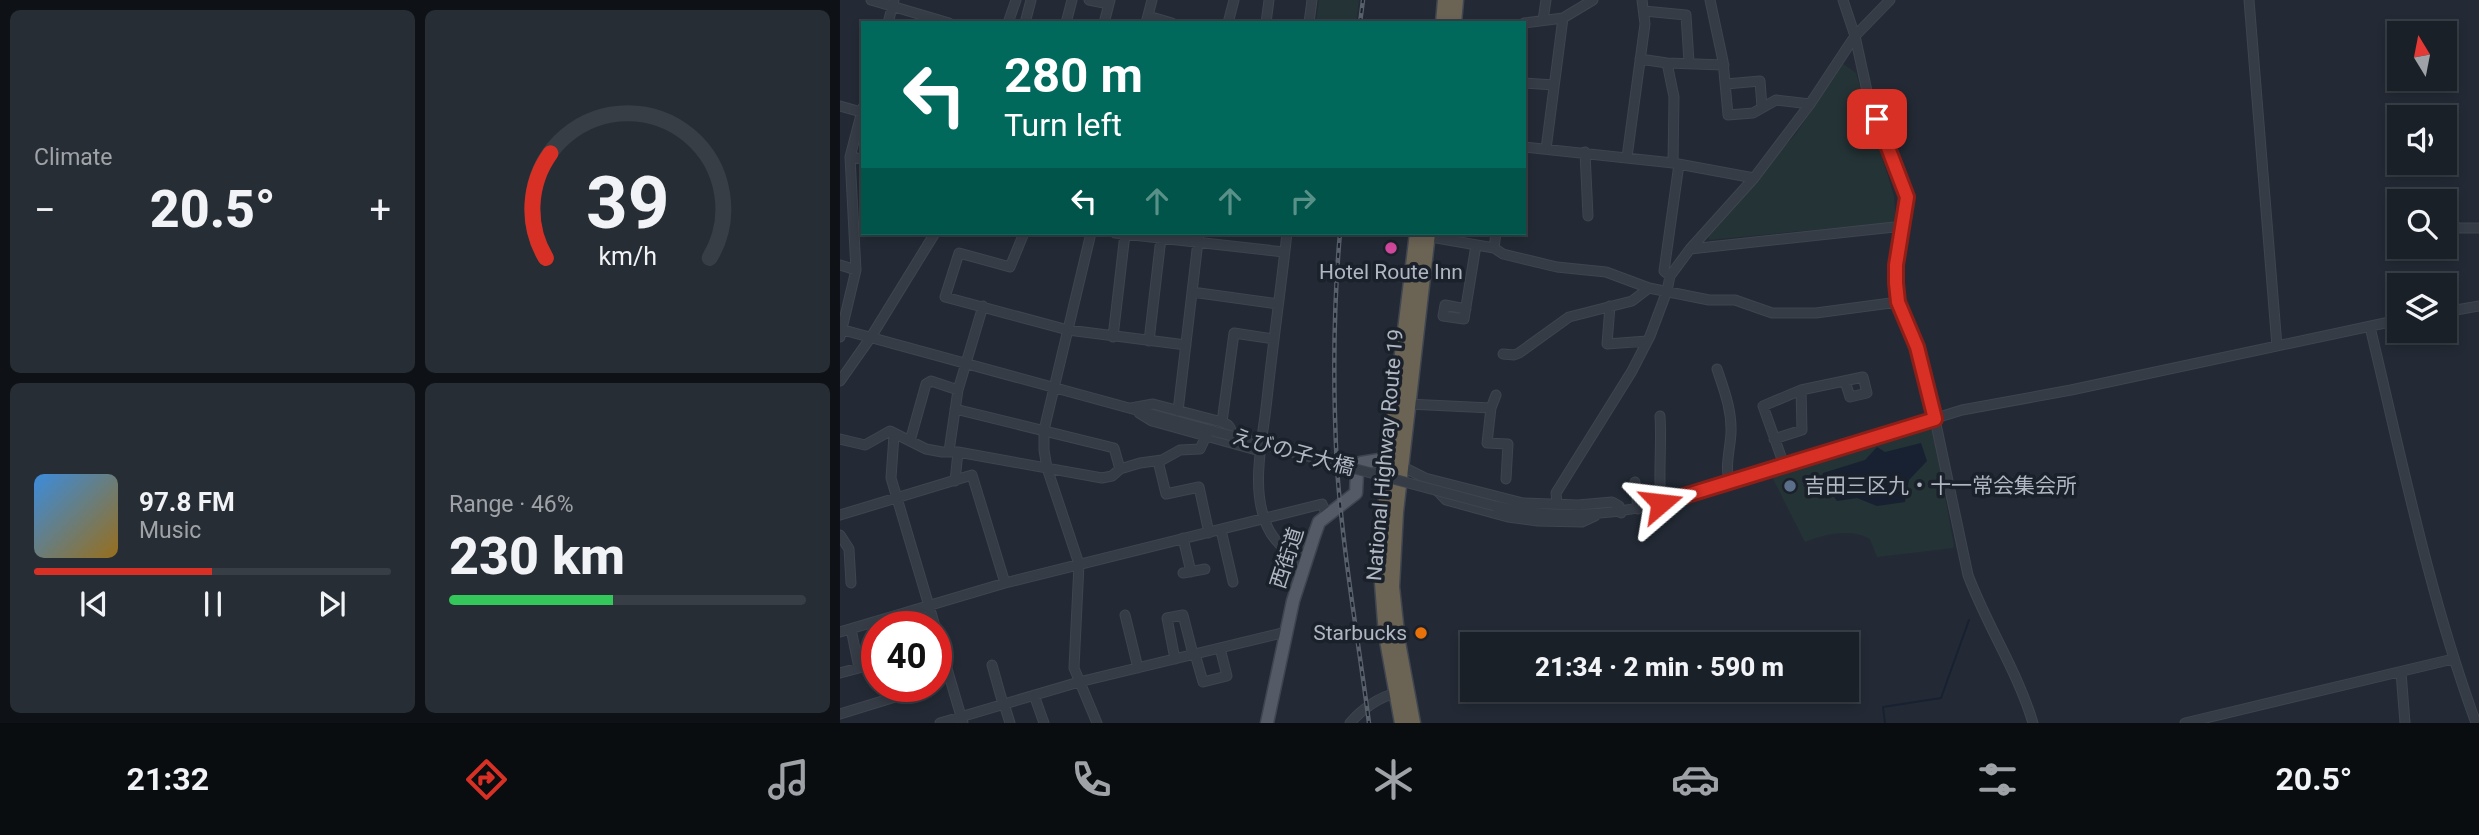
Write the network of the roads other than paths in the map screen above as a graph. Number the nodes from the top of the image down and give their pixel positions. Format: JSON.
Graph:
{"nodes":[{"id":1,"x":871,"y":0,"type":"edge"},
{"id":2,"x":1016,"y":0,"type":"edge"},
{"id":3,"x":1031,"y":0,"type":"edge"},
{"id":4,"x":1072,"y":0,"type":"edge"},
{"id":5,"x":1089,"y":0,"type":"edge"},
{"id":6,"x":1152,"y":0,"type":"edge"},
{"id":7,"x":1234,"y":0,"type":"edge"},
{"id":8,"x":1269,"y":0,"type":"edge"},
{"id":9,"x":1312,"y":0,"type":"edge"},
{"id":10,"x":1445,"y":0,"type":"edge"},
{"id":11,"x":1457,"y":0,"type":"edge"},
{"id":12,"x":1546,"y":0,"type":"edge"},
{"id":13,"x":1593,"y":0,"type":"edge"},
{"id":14,"x":1642,"y":0,"type":"edge"},
{"id":15,"x":1710,"y":0,"type":"edge"},
{"id":16,"x":1843,"y":0,"type":"edge"},
{"id":17,"x":1890,"y":0,"type":"edge"},
{"id":18,"x":2249,"y":0,"type":"edge"},
{"id":19,"x":1110,"y":2,"type":"edge"},
{"id":20,"x":893,"y":3,"type":"edge"},
{"id":21,"x":1644,"y":11,"type":"junction"},
{"id":22,"x":1563,"y":18,"type":"junction"},
{"id":23,"x":1147,"y":19,"type":"edge"},
{"id":24,"x":1543,"y":20,"type":"junction"},
{"id":25,"x":888,"y":21,"type":"edge"},
{"id":26,"x":943,"y":21,"type":"edge"},
{"id":27,"x":1009,"y":21,"type":"edge"},
{"id":28,"x":1026,"y":21,"type":"edge"},
{"id":29,"x":1067,"y":21,"type":"edge"},
{"id":30,"x":1105,"y":21,"type":"edge"},
{"id":31,"x":1229,"y":21,"type":"edge"},
{"id":32,"x":1266,"y":21,"type":"edge"},
{"id":33,"x":1309,"y":21,"type":"edge"},
{"id":34,"x":1443,"y":21,"type":"edge"},
{"id":35,"x":1454,"y":21,"type":"edge"},
{"id":36,"x":1526,"y":23,"type":"edge"},
{"id":37,"x":1855,"y":36,"type":"junction"},
{"id":38,"x":1640,"y":59,"type":"junction"},
{"id":39,"x":1689,"y":62,"type":"junction"},
{"id":40,"x":1667,"y":63,"type":"junction"},
{"id":41,"x":1724,"y":65,"type":"junction"},
{"id":42,"x":1526,"y":83,"type":"edge"},
{"id":43,"x":1726,"y":84,"type":"junction"},
{"id":44,"x":1554,"y":85,"type":"junction"},
{"id":45,"x":1810,"y":104,"type":"junction"},
{"id":46,"x":840,"y":106,"type":"edge"},
{"id":47,"x":1762,"y":107,"type":"junction"},
{"id":48,"x":861,"y":109,"type":"edge"},
{"id":49,"x":861,"y":113,"type":"edge"},
{"id":50,"x":1526,"y":147,"type":"edge"},
{"id":51,"x":1546,"y":149,"type":"junction"},
{"id":52,"x":1585,"y":152,"type":"junction"},
{"id":53,"x":850,"y":157,"type":"junction"},
{"id":54,"x":1627,"y":157,"type":"junction"},
{"id":55,"x":861,"y":159,"type":"edge"},
{"id":56,"x":1676,"y":163,"type":"junction"},
{"id":57,"x":1754,"y":178,"type":"junction"},
{"id":58,"x":1588,"y":216,"type":"dead end"},
{"id":59,"x":1904,"y":226,"type":"junction"},
{"id":60,"x":2457,"y":227,"type":"edge"},
{"id":61,"x":2479,"y":228,"type":"edge"},
{"id":62,"x":858,"y":233,"type":"edge"},
{"id":63,"x":934,"y":235,"type":"edge"},
{"id":64,"x":1023,"y":235,"type":"edge"},
{"id":65,"x":1091,"y":235,"type":"edge"},
{"id":66,"x":1120,"y":235,"type":"edge"},
{"id":67,"x":1136,"y":235,"type":"edge"},
{"id":68,"x":1287,"y":235,"type":"edge"},
{"id":69,"x":1422,"y":235,"type":"edge"},
{"id":70,"x":1422,"y":235,"type":"edge"},
{"id":71,"x":1427,"y":235,"type":"edge"},
{"id":72,"x":1496,"y":235,"type":"edge"},
{"id":73,"x":1198,"y":237,"type":"edge"},
{"id":74,"x":1161,"y":238,"type":"junction"},
{"id":75,"x":1476,"y":245,"type":"junction"},
{"id":76,"x":1494,"y":248,"type":"junction"},
{"id":77,"x":1690,"y":249,"type":"junction"},
{"id":78,"x":1284,"y":253,"type":"junction"},
{"id":79,"x":840,"y":265,"type":"edge"},
{"id":80,"x":856,"y":270,"type":"junction"},
{"id":81,"x":1671,"y":276,"type":"junction"},
{"id":82,"x":1649,"y":288,"type":"junction"},
{"id":83,"x":1667,"y":291,"type":"junction"},
{"id":84,"x":1192,"y":292,"type":"junction"},
{"id":85,"x":1898,"y":302,"type":"junction"},
{"id":86,"x":1278,"y":304,"type":"junction"},
{"id":87,"x":983,"y":306,"type":"junction"},
{"id":88,"x":1609,"y":306,"type":"junction"},
{"id":89,"x":2479,"y":306,"type":"edge"},
{"id":90,"x":1466,"y":309,"type":"dead end"},
{"id":91,"x":2457,"y":310,"type":"edge"},
{"id":92,"x":2387,"y":323,"type":"edge"},
{"id":93,"x":2371,"y":327,"type":"junction"},
{"id":94,"x":1068,"y":330,"type":"junction"},
{"id":95,"x":841,"y":332,"type":"edge"},
{"id":96,"x":871,"y":337,"type":"junction"},
{"id":97,"x":1113,"y":337,"type":"junction"},
{"id":98,"x":1274,"y":339,"type":"junction"},
{"id":99,"x":1149,"y":341,"type":"junction"},
{"id":100,"x":1647,"y":341,"type":"junction"},
{"id":101,"x":1186,"y":345,"type":"junction"},
{"id":102,"x":2277,"y":346,"type":"junction"},
{"id":103,"x":1503,"y":354,"type":"dead end"},
{"id":104,"x":966,"y":363,"type":"junction"},
{"id":105,"x":1717,"y":369,"type":"dead end"},
{"id":106,"x":841,"y":378,"type":"edge"},
{"id":107,"x":1845,"y":381,"type":"dead end"},
{"id":108,"x":1055,"y":386,"type":"junction"},
{"id":109,"x":958,"y":390,"type":"junction"},
{"id":110,"x":1801,"y":390,"type":"junction"},
{"id":111,"x":1496,"y":395,"type":"dead end"},
{"id":112,"x":1408,"y":404,"type":"junction"},
{"id":113,"x":1131,"y":408,"type":"junction"},
{"id":114,"x":1491,"y":408,"type":"junction"},
{"id":115,"x":956,"y":409,"type":"junction"},
{"id":116,"x":1178,"y":411,"type":"junction"},
{"id":117,"x":1660,"y":416,"type":"dead end"},
{"id":118,"x":1935,"y":419,"type":"junction"},
{"id":119,"x":1222,"y":422,"type":"junction"},
{"id":120,"x":1044,"y":430,"type":"junction"},
{"id":121,"x":1210,"y":433,"type":"junction"},
{"id":122,"x":894,"y":435,"type":"junction"},
{"id":123,"x":840,"y":439,"type":"edge"},
{"id":124,"x":1774,"y":439,"type":"junction"},
{"id":125,"x":911,"y":441,"type":"junction"},
{"id":126,"x":1231,"y":443,"type":"junction"},
{"id":127,"x":953,"y":451,"type":"junction"},
{"id":128,"x":1260,"y":451,"type":"junction"},
{"id":129,"x":1158,"y":461,"type":"junction"},
{"id":130,"x":1395,"y":464,"type":"junction"},
{"id":131,"x":1784,"y":465,"type":"junction"},
{"id":132,"x":1047,"y":468,"type":"junction"},
{"id":133,"x":1120,"y":469,"type":"junction"},
{"id":134,"x":1424,"y":478,"type":"junction"},
{"id":135,"x":1506,"y":479,"type":"dead end"},
{"id":136,"x":955,"y":481,"type":"junction"},
{"id":137,"x":1635,"y":482,"type":"dead end"},
{"id":138,"x":1729,"y":482,"type":"junction"},
{"id":139,"x":895,"y":497,"type":"junction"},
{"id":140,"x":1661,"y":503,"type":"junction"},
{"id":141,"x":1557,"y":504,"type":"junction"},
{"id":142,"x":1638,"y":509,"type":"junction"},
{"id":143,"x":1621,"y":513,"type":"junction"},
{"id":144,"x":840,"y":515,"type":"edge"},
{"id":145,"x":1328,"y":515,"type":"junction"},
{"id":146,"x":1596,"y":515,"type":"junction"},
{"id":147,"x":1264,"y":519,"type":"junction"},
{"id":148,"x":1221,"y":530,"type":"junction"},
{"id":149,"x":1209,"y":533,"type":"junction"},
{"id":150,"x":840,"y":535,"type":"edge"},
{"id":151,"x":1183,"y":538,"type":"junction"},
{"id":152,"x":1306,"y":561,"type":"junction"},
{"id":153,"x":1079,"y":564,"type":"junction"},
{"id":154,"x":1205,"y":569,"type":"dead end"},
{"id":155,"x":1233,"y":582,"type":"dead end"},
{"id":156,"x":850,"y":583,"type":"dead end"},
{"id":157,"x":1005,"y":583,"type":"junction"},
{"id":158,"x":929,"y":606,"type":"junction"},
{"id":159,"x":931,"y":611,"type":"edge"},
{"id":160,"x":1125,"y":615,"type":"dead end"},
{"id":161,"x":851,"y":629,"type":"junction"},
{"id":162,"x":840,"y":632,"type":"edge"},
{"id":163,"x":1286,"y":632,"type":"junction"},
{"id":164,"x":1220,"y":648,"type":"junction"},
{"id":165,"x":1194,"y":654,"type":"junction"},
{"id":166,"x":1175,"y":659,"type":"junction"},
{"id":167,"x":2453,"y":659,"type":"junction"},
{"id":168,"x":991,"y":665,"type":"dead end"},
{"id":169,"x":1138,"y":668,"type":"junction"},
{"id":170,"x":2401,"y":672,"type":"junction"},
{"id":171,"x":840,"y":673,"type":"edge"},
{"id":172,"x":1079,"y":682,"type":"junction"},
{"id":173,"x":952,"y":684,"type":"edge"},
{"id":174,"x":1396,"y":693,"type":"junction"},
{"id":175,"x":1034,"y":695,"type":"junction"},
{"id":176,"x":879,"y":702,"type":"edge"},
{"id":177,"x":1004,"y":704,"type":"junction"},
{"id":178,"x":840,"y":714,"type":"edge"},
{"id":179,"x":962,"y":720,"type":"edge"},
{"id":180,"x":1353,"y":722,"type":"edge"},
{"id":181,"x":940,"y":723,"type":"edge"},
{"id":182,"x":1010,"y":723,"type":"edge"},
{"id":183,"x":1044,"y":723,"type":"edge"},
{"id":184,"x":1097,"y":723,"type":"edge"},
{"id":185,"x":1267,"y":723,"type":"edge"},
{"id":186,"x":1402,"y":723,"type":"edge"},
{"id":187,"x":1413,"y":723,"type":"edge"},
{"id":188,"x":2033,"y":723,"type":"edge"},
{"id":189,"x":2185,"y":723,"type":"edge"},
{"id":190,"x":2405,"y":723,"type":"edge"},
{"id":191,"x":2476,"y":723,"type":"edge"}],
"edges":[{"from":1,"to":20,"type":"street"},
{"from":2,"to":27,"type":"street"},
{"from":3,"to":28,"type":"street"},
{"from":4,"to":29,"type":"street"},
{"from":5,"to":19,"type":"street"},
{"from":6,"to":23,"type":"street"},
{"from":7,"to":31,"type":"street"},
{"from":8,"to":32,"type":"street"},
{"from":9,"to":33,"type":"street"},
{"from":10,"to":34,"type":"highway"},
{"from":11,"to":35,"type":"highway"},
{"from":12,"to":24,"type":"street"},
{"from":13,"to":22,"type":"street"},
{"from":14,"to":21,"type":"street"},
{"from":15,"to":41,"type":"street"},
{"from":16,"to":37,"type":"street"},
{"from":17,"to":37,"type":"street"},
{"from":18,"to":102,"type":"street"},
{"from":19,"to":30,"type":"street"},
{"from":20,"to":25,"type":"street"},
{"from":20,"to":26,"type":"street"},
{"from":21,"to":38,"type":"street"},
{"from":21,"to":39,"type":"street"},
{"from":22,"to":24,"type":"street"},
{"from":22,"to":44,"type":"street"},
{"from":24,"to":36,"type":"street"},
{"from":37,"to":45,"type":"street"},
{"from":37,"to":59,"type":"street"},
{"from":38,"to":40,"type":"street"},
{"from":38,"to":54,"type":"street"},
{"from":39,"to":40,"type":"street"},
{"from":39,"to":41,"type":"street"},
{"from":40,"to":56,"type":"street"},
{"from":41,"to":43,"type":"street"},
{"from":42,"to":44,"type":"street"},
{"from":43,"to":47,"type":"street"},
{"from":43,"to":47,"type":"street"},
{"from":44,"to":51,"type":"street"},
{"from":45,"to":47,"type":"street"},
{"from":45,"to":57,"type":"street"},
{"from":46,"to":48,"type":"street"},
{"from":49,"to":53,"type":"street"},
{"from":50,"to":51,"type":"street"},
{"from":51,"to":52,"type":"street"},
{"from":52,"to":54,"type":"street"},
{"from":52,"to":58,"type":"street"},
{"from":53,"to":55,"type":"street"},
{"from":53,"to":62,"type":"street"},
{"from":54,"to":56,"type":"street"},
{"from":56,"to":57,"type":"street"},
{"from":56,"to":81,"type":"street"},
{"from":57,"to":77,"type":"street"},
{"from":59,"to":77,"type":"street"},
{"from":59,"to":85,"type":"street"},
{"from":60,"to":61,"type":"street"},
{"from":62,"to":80,"type":"street"},
{"from":63,"to":96,"type":"street"},
{"from":64,"to":87,"type":"street"},
{"from":65,"to":94,"type":"street"},
{"from":66,"to":97,"type":"street"},
{"from":67,"to":74,"type":"street"},
{"from":68,"to":78,"type":"street"},
{"from":69,"to":112,"type":"highway","name":"National Highway Route 19"},
{"from":70,"to":130,"type":"highway","name":"National Highway Route 19"},
{"from":71,"to":75,"type":"street"},
{"from":72,"to":76,"type":"street"},
{"from":73,"to":74,"type":"street"},
{"from":73,"to":78,"type":"street"},
{"from":73,"to":84,"type":"street"},
{"from":74,"to":99,"type":"street"},
{"from":75,"to":76,"type":"street"},
{"from":75,"to":90,"type":"street"},
{"from":76,"to":82,"type":"street"},
{"from":77,"to":81,"type":"street"},
{"from":78,"to":86,"type":"street"},
{"from":79,"to":80,"type":"street"},
{"from":80,"to":95,"type":"street"},
{"from":81,"to":83,"type":"street"},
{"from":82,"to":83,"type":"street"},
{"from":82,"to":88,"type":"street"},
{"from":83,"to":85,"type":"street"},
{"from":83,"to":100,"type":"street"},
{"from":84,"to":86,"type":"street"},
{"from":84,"to":101,"type":"street"},
{"from":85,"to":118,"type":"street"},
{"from":86,"to":98,"type":"street"},
{"from":87,"to":94,"type":"street"},
{"from":87,"to":104,"type":"street"},
{"from":88,"to":100,"type":"street"},
{"from":88,"to":103,"type":"street"},
{"from":89,"to":91,"type":"street"},
{"from":92,"to":93,"type":"street"},
{"from":93,"to":102,"type":"street"},
{"from":93,"to":167,"type":"street"},
{"from":94,"to":97,"type":"street"},
{"from":94,"to":108,"type":"street"},
{"from":95,"to":96,"type":"street"},
{"from":96,"to":104,"type":"street"},
{"from":96,"to":106,"type":"street"},
{"from":97,"to":99,"type":"street"},
{"from":98,"to":119,"type":"street"},
{"from":98,"to":128,"type":"street"},
{"from":99,"to":101,"type":"street"},
{"from":100,"to":141,"type":"street"},
{"from":101,"to":116,"type":"street"},
{"from":102,"to":118,"type":"street"},
{"from":104,"to":108,"type":"street"},
{"from":104,"to":109,"type":"street"},
{"from":105,"to":138,"type":"street"},
{"from":107,"to":110,"type":"street"},
{"from":108,"to":113,"type":"street"},
{"from":108,"to":120,"type":"street"},
{"from":109,"to":115,"type":"street"},
{"from":109,"to":125,"type":"street"},
{"from":110,"to":124,"type":"street"},
{"from":110,"to":124,"type":"street"},
{"from":111,"to":114,"type":"street"},
{"from":112,"to":114,"type":"street"},
{"from":112,"to":130,"type":"highway","name":"National Highway Route 19"},
{"from":113,"to":116,"type":"street"},
{"from":113,"to":121,"type":"street"},
{"from":114,"to":135,"type":"street"},
{"from":115,"to":120,"type":"street"},
{"from":115,"to":127,"type":"street"},
{"from":116,"to":119,"type":"street"},
{"from":117,"to":140,"type":"street"},
{"from":118,"to":131,"type":"street"},
{"from":118,"to":188,"type":"street"},
{"from":119,"to":126,"type":"street"},
{"from":120,"to":132,"type":"street"},
{"from":120,"to":133,"type":"street"},
{"from":121,"to":126,"type":"street"},
{"from":121,"to":129,"type":"street"},
{"from":121,"to":146,"type":"street","name":"えびの子大橋","bridge":true},
{"from":122,"to":123,"type":"street"},
{"from":122,"to":125,"type":"street"},
{"from":122,"to":139,"type":"street"},
{"from":124,"to":131,"type":"street"},
{"from":125,"to":127,"type":"street"},
{"from":126,"to":128,"type":"street"},
{"from":127,"to":132,"type":"street"},
{"from":127,"to":136,"type":"street"},
{"from":128,"to":147,"type":"street"},
{"from":129,"to":133,"type":"street"},
{"from":129,"to":149,"type":"street"},
{"from":130,"to":134,"type":"street"},
{"from":130,"to":145,"type":"main road","name":"西街道"},
{"from":130,"to":174,"type":"highway","name":"National Highway Route 19"},
{"from":130,"to":187,"type":"highway","name":"National Highway Route 19"},
{"from":131,"to":138,"type":"street"},
{"from":132,"to":133,"type":"street"},
{"from":132,"to":153,"type":"street"},
{"from":134,"to":141,"type":"street"},
{"from":134,"to":146,"type":"street"},
{"from":136,"to":139,"type":"street"},
{"from":136,"to":157,"type":"street"},
{"from":137,"to":142,"type":"street"},
{"from":138,"to":140,"type":"street"},
{"from":139,"to":144,"type":"street"},
{"from":139,"to":158,"type":"street"},
{"from":140,"to":142,"type":"street"},
{"from":141,"to":143,"type":"street"},
{"from":142,"to":143,"type":"street"},
{"from":143,"to":146,"type":"street"},
{"from":145,"to":147,"type":"street"},
{"from":145,"to":152,"type":"main road","name":"西街道"},
{"from":147,"to":148,"type":"street"},
{"from":147,"to":152,"type":"street"},
{"from":148,"to":149,"type":"street"},
{"from":148,"to":155,"type":"street"},
{"from":149,"to":151,"type":"street"},
{"from":150,"to":156,"type":"street"},
{"from":151,"to":153,"type":"street"},
{"from":151,"to":154,"type":"street"},
{"from":152,"to":163,"type":"main road","name":"西街道"},
{"from":153,"to":157,"type":"street"},
{"from":153,"to":172,"type":"street"},
{"from":157,"to":158,"type":"street"},
{"from":158,"to":159,"type":"street"},
{"from":158,"to":161,"type":"street"},
{"from":160,"to":169,"type":"street"},
{"from":161,"to":162,"type":"street"},
{"from":161,"to":171,"type":"street"},
{"from":163,"to":164,"type":"street"},
{"from":163,"to":185,"type":"main road","name":"西街道"},
{"from":164,"to":165,"type":"street"},
{"from":164,"to":165,"type":"street"},
{"from":165,"to":166,"type":"street"},
{"from":165,"to":166,"type":"street"},
{"from":166,"to":169,"type":"street"},
{"from":167,"to":170,"type":"street"},
{"from":167,"to":191,"type":"street"},
{"from":168,"to":177,"type":"street"},
{"from":169,"to":172,"type":"street"},
{"from":170,"to":189,"type":"street"},
{"from":170,"to":190,"type":"street"},
{"from":172,"to":175,"type":"street"},
{"from":172,"to":184,"type":"street"},
{"from":173,"to":179,"type":"street"},
{"from":174,"to":180,"type":"street"},
{"from":174,"to":186,"type":"highway","name":"National Highway Route 19"},
{"from":175,"to":177,"type":"street"},
{"from":175,"to":183,"type":"street"},
{"from":176,"to":178,"type":"street"},
{"from":177,"to":179,"type":"street"},
{"from":177,"to":182,"type":"street"},
{"from":179,"to":181,"type":"street"}]}
